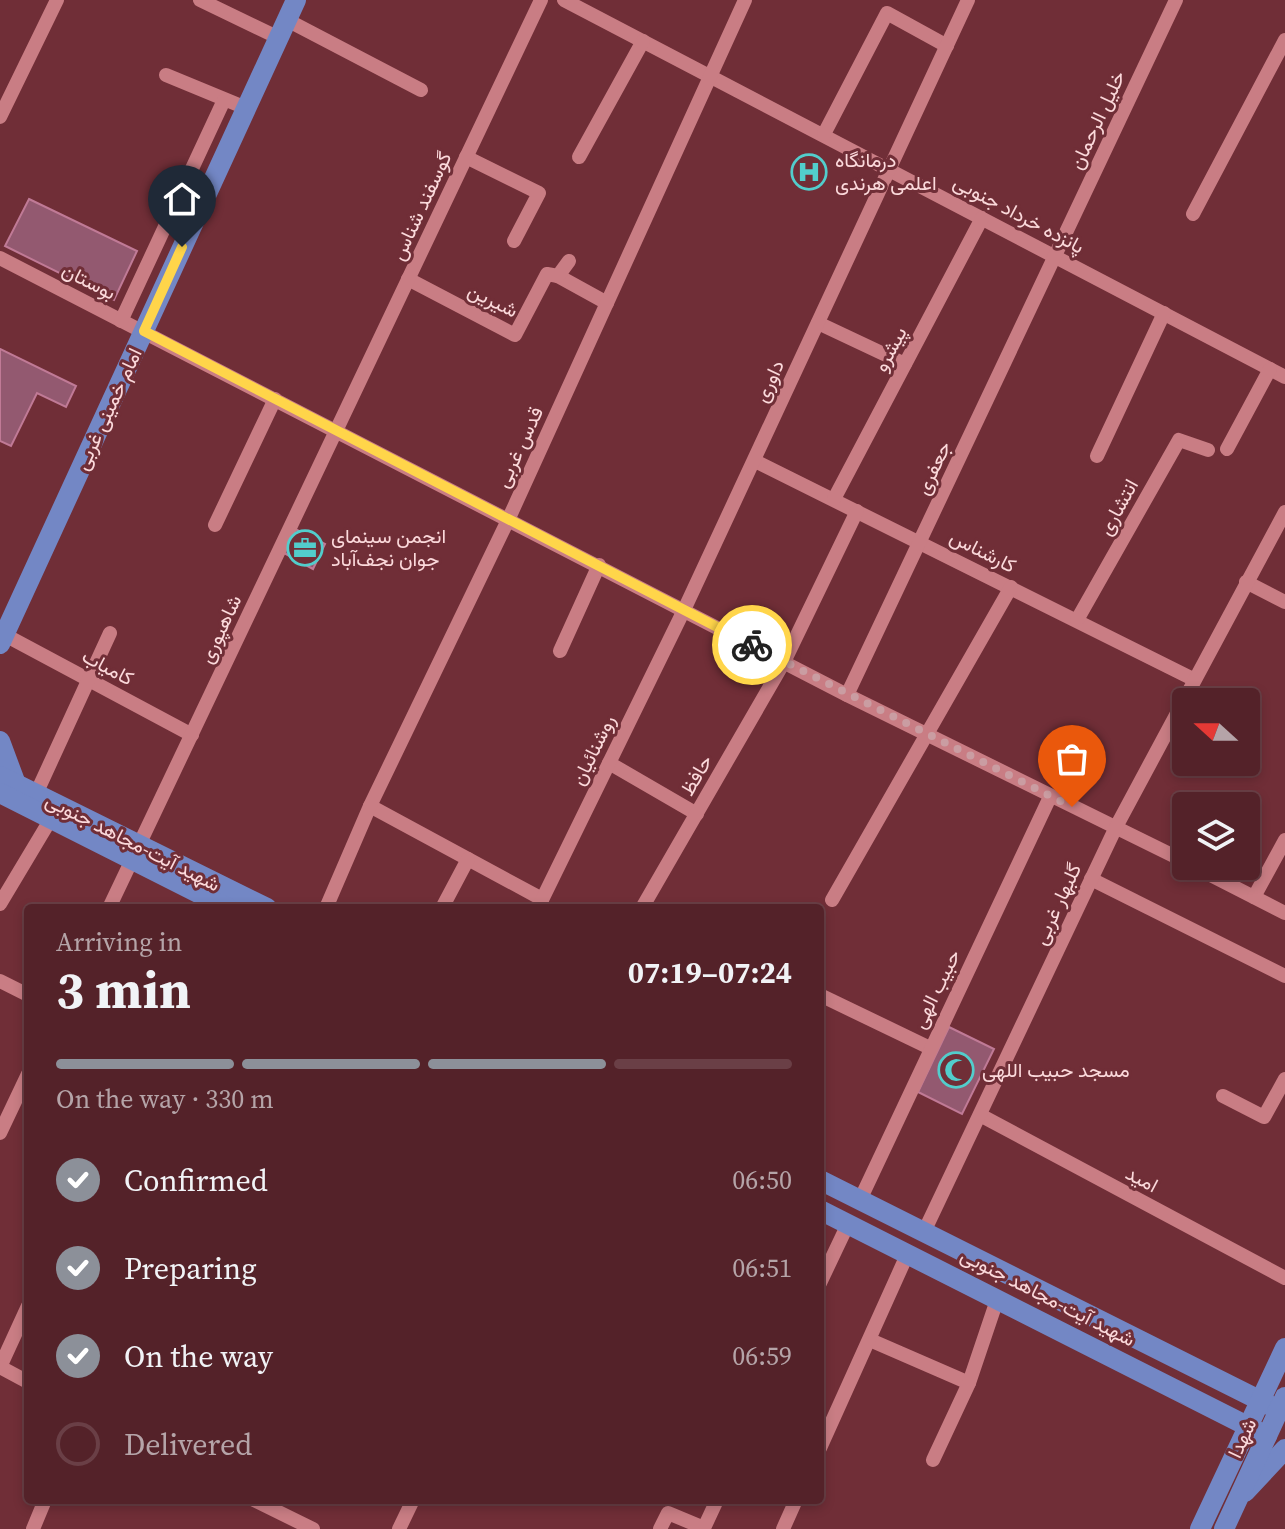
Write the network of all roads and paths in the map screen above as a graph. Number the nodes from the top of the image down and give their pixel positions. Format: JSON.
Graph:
{"nodes":[{"id":1,"x":57,"y":0,"type":"edge"},
{"id":2,"x":200,"y":0,"type":"edge"},
{"id":3,"x":296,"y":0,"type":"edge"},
{"id":4,"x":541,"y":0,"type":"edge"},
{"id":5,"x":564,"y":0,"type":"edge"},
{"id":6,"x":745,"y":0,"type":"edge"},
{"id":7,"x":968,"y":0,"type":"edge"},
{"id":8,"x":1176,"y":0,"type":"edge"},
{"id":9,"x":282,"y":28,"type":"junction"},
{"id":10,"x":1285,"y":40,"type":"edge"},
{"id":11,"x":643,"y":41,"type":"junction"},
{"id":12,"x":947,"y":46,"type":"junction"},
{"id":13,"x":709,"y":74,"type":"junction"},
{"id":14,"x":166,"y":75,"type":"dead end"},
{"id":15,"x":421,"y":90,"type":"dead end"},
{"id":16,"x":224,"y":100,"type":"junction"},
{"id":17,"x":246,"y":108,"type":"junction"},
{"id":18,"x":0,"y":117,"type":"edge"},
{"id":19,"x":824,"y":134,"type":"junction"},
{"id":20,"x":466,"y":157,"type":"junction"},
{"id":21,"x":579,"y":157,"type":"dead end"},
{"id":22,"x":889,"y":168,"type":"junction"},
{"id":23,"x":1193,"y":214,"type":"dead end"},
{"id":24,"x":982,"y":218,"type":"junction"},
{"id":25,"x":514,"y":241,"type":"dead end"},
{"id":26,"x":1055,"y":257,"type":"junction"},
{"id":27,"x":0,"y":258,"type":"edge"},
{"id":28,"x":569,"y":261,"type":"dead end"},
{"id":29,"x":558,"y":276,"type":"junction"},
{"id":30,"x":408,"y":279,"type":"junction"},
{"id":31,"x":607,"y":303,"type":"junction"},
{"id":32,"x":1164,"y":313,"type":"junction"},
{"id":33,"x":121,"y":321,"type":"junction"},
{"id":34,"x":818,"y":323,"type":"junction"},
{"id":35,"x":144,"y":331,"type":"junction"},
{"id":36,"x":905,"y":364,"type":"junction"},
{"id":37,"x":1270,"y":369,"type":"junction"},
{"id":38,"x":1285,"y":377,"type":"edge"},
{"id":39,"x":275,"y":399,"type":"junction"},
{"id":40,"x":337,"y":430,"type":"junction"},
{"id":41,"x":1227,"y":449,"type":"dead end"},
{"id":42,"x":1208,"y":450,"type":"dead end"},
{"id":43,"x":1097,"y":456,"type":"dead end"},
{"id":44,"x":755,"y":461,"type":"junction"},
{"id":45,"x":834,"y":499,"type":"junction"},
{"id":46,"x":857,"y":511,"type":"junction"},
{"id":47,"x":1285,"y":512,"type":"edge"},
{"id":48,"x":509,"y":518,"type":"junction"},
{"id":49,"x":215,"y":525,"type":"dead end"},
{"id":50,"x":920,"y":542,"type":"junction"},
{"id":51,"x":599,"y":565,"type":"junction"},
{"id":52,"x":1246,"y":582,"type":"junction"},
{"id":53,"x":1011,"y":587,"type":"junction"},
{"id":54,"x":1285,"y":602,"type":"edge"},
{"id":55,"x":684,"y":610,"type":"junction"},
{"id":56,"x":1077,"y":620,"type":"junction"},
{"id":57,"x":110,"y":633,"type":"dead end"},
{"id":58,"x":2,"y":640,"type":"edge"},
{"id":59,"x":560,"y":651,"type":"dead end"},
{"id":60,"x":784,"y":662,"type":"junction"},
{"id":61,"x":1193,"y":679,"type":"junction"},
{"id":62,"x":89,"y":680,"type":"junction"},
{"id":63,"x":847,"y":695,"type":"junction"},
{"id":64,"x":192,"y":735,"type":"junction"},
{"id":65,"x":928,"y":736,"type":"junction"},
{"id":66,"x":0,"y":741,"type":"edge"},
{"id":67,"x":609,"y":763,"type":"junction"},
{"id":68,"x":5,"y":789,"type":"edge"},
{"id":69,"x":36,"y":794,"type":"junction"},
{"id":70,"x":1050,"y":797,"type":"junction"},
{"id":71,"x":370,"y":806,"type":"junction"},
{"id":72,"x":56,"y":811,"type":"junction"},
{"id":73,"x":697,"y":814,"type":"junction"},
{"id":74,"x":1116,"y":827,"type":"junction"},
{"id":75,"x":1285,"y":840,"type":"edge"},
{"id":76,"x":137,"y":853,"type":"junction"},
{"id":77,"x":1172,"y":855,"type":"edge"},
{"id":78,"x":468,"y":859,"type":"junction"},
{"id":79,"x":1091,"y":879,"type":"junction"},
{"id":80,"x":1221,"y":880,"type":"edge"},
{"id":81,"x":1254,"y":897,"type":"junction"},
{"id":82,"x":832,"y":900,"type":"dead end"},
{"id":83,"x":220,"y":902,"type":"edge"},
{"id":84,"x":0,"y":904,"type":"edge"},
{"id":85,"x":111,"y":904,"type":"edge"},
{"id":86,"x":328,"y":904,"type":"edge"},
{"id":87,"x":444,"y":904,"type":"edge"},
{"id":88,"x":540,"y":904,"type":"edge"},
{"id":89,"x":644,"y":904,"type":"edge"},
{"id":90,"x":1285,"y":913,"type":"edge"},
{"id":91,"x":1285,"y":976,"type":"edge"},
{"id":92,"x":0,"y":981,"type":"edge"},
{"id":93,"x":24,"y":993,"type":"edge"},
{"id":94,"x":824,"y":997,"type":"edge"},
{"id":95,"x":930,"y":1048,"type":"junction"},
{"id":96,"x":1285,"y":1079,"type":"edge"},
{"id":97,"x":24,"y":1082,"type":"edge"},
{"id":98,"x":1223,"y":1096,"type":"dead end"},
{"id":99,"x":980,"y":1115,"type":"junction"},
{"id":100,"x":0,"y":1133,"type":"edge"},
{"id":101,"x":824,"y":1182,"type":"edge"},
{"id":102,"x":860,"y":1200,"type":"junction"},
{"id":103,"x":824,"y":1212,"type":"edge"},
{"id":104,"x":848,"y":1224,"type":"junction"},
{"id":105,"x":923,"y":1234,"type":"junction"},
{"id":106,"x":907,"y":1255,"type":"junction"},
{"id":107,"x":824,"y":1275,"type":"edge"},
{"id":108,"x":1285,"y":1278,"type":"edge"},
{"id":109,"x":997,"y":1300,"type":"junction"},
{"id":110,"x":24,"y":1315,"type":"edge"},
{"id":111,"x":870,"y":1340,"type":"junction"},
{"id":112,"x":1285,"y":1348,"type":"edge"},
{"id":113,"x":1179,"y":1362,"type":"junction"},
{"id":114,"x":0,"y":1367,"type":"edge"},
{"id":115,"x":24,"y":1380,"type":"edge"},
{"id":116,"x":969,"y":1383,"type":"junction"},
{"id":117,"x":1166,"y":1387,"type":"junction"},
{"id":118,"x":1259,"y":1401,"type":"junction"},
{"id":119,"x":1282,"y":1404,"type":"edge"},
{"id":120,"x":1257,"y":1431,"type":"junction"},
{"id":121,"x":824,"y":1439,"type":"edge"},
{"id":122,"x":1285,"y":1449,"type":"edge"},
{"id":123,"x":933,"y":1460,"type":"dead end"},
{"id":124,"x":1236,"y":1501,"type":"junction"},
{"id":125,"x":43,"y":1504,"type":"edge"},
{"id":126,"x":262,"y":1504,"type":"edge"},
{"id":127,"x":411,"y":1504,"type":"edge"},
{"id":128,"x":715,"y":1504,"type":"edge"},
{"id":129,"x":794,"y":1504,"type":"edge"},
{"id":130,"x":33,"y":1529,"type":"edge"},
{"id":131,"x":313,"y":1529,"type":"edge"},
{"id":132,"x":399,"y":1529,"type":"edge"},
{"id":133,"x":660,"y":1529,"type":"edge"},
{"id":134,"x":783,"y":1529,"type":"edge"},
{"id":135,"x":1200,"y":1529,"type":"edge"},
{"id":136,"x":1224,"y":1529,"type":"edge"}],
"edges":[{"from":1,"to":18,"type":"street"},
{"from":2,"to":9,"type":"street"},
{"from":3,"to":9,"type":"main road","name":"امام خمینی غربی"},
{"from":4,"to":20,"type":"street","name":"گوسفند شناس"},
{"from":5,"to":11,"type":"street","name":"پانزده خرداد جنوبی"},
{"from":6,"to":13,"type":"street","name":"قدس غربی"},
{"from":7,"to":12,"type":"street","name":"داوری"},
{"from":8,"to":26,"type":"street","name":"خلیل الرحمان"},
{"from":9,"to":15,"type":"street"},
{"from":9,"to":17,"type":"main road","name":"امام خمینی غربی"},
{"from":10,"to":23,"type":"street"},
{"from":11,"to":13,"type":"street","name":"پانزده خرداد جنوبی"},
{"from":11,"to":21,"type":"street"},
{"from":12,"to":19,"type":"street"},
{"from":12,"to":22,"type":"street","name":"داوری"},
{"from":13,"to":19,"type":"street","name":"پانزده خرداد جنوبی"},
{"from":13,"to":31,"type":"street","name":"قدس غربی"},
{"from":14,"to":16,"type":"street"},
{"from":16,"to":17,"type":"street"},
{"from":16,"to":33,"type":"street"},
{"from":17,"to":35,"type":"main road","name":"امام خمینی غربی"},
{"from":19,"to":22,"type":"street","name":"پانزده خرداد جنوبی"},
{"from":20,"to":25,"type":"street"},
{"from":20,"to":30,"type":"street","name":"گوسفند شناس"},
{"from":22,"to":24,"type":"street","name":"پانزده خرداد جنوبی"},
{"from":22,"to":34,"type":"street","name":"داوری"},
{"from":24,"to":26,"type":"street","name":"پانزده خرداد جنوبی"},
{"from":24,"to":36,"type":"street","name":"پیشرو"},
{"from":26,"to":32,"type":"street","name":"پانزده خرداد جنوبی"},
{"from":26,"to":50,"type":"street","name":"جعفری"},
{"from":27,"to":33,"type":"street","name":"بوستان"},
{"from":28,"to":29,"type":"street","name":"شیرین"},
{"from":29,"to":30,"type":"street","name":"شیرین"},
{"from":29,"to":31,"type":"street"},
{"from":30,"to":40,"type":"street","name":"گوسفند شناس"},
{"from":31,"to":48,"type":"street","name":"قدس غربی"},
{"from":32,"to":37,"type":"street","name":"پانزده خرداد جنوبی"},
{"from":32,"to":43,"type":"street"},
{"from":33,"to":35,"type":"street","name":"بوستان"},
{"from":34,"to":36,"type":"street"},
{"from":34,"to":44,"type":"street","name":"داوری"},
{"from":35,"to":39,"type":"street","name":"بوستان"},
{"from":35,"to":58,"type":"main road","name":"امام خمینی غربی"},
{"from":36,"to":45,"type":"street","name":"پیشرو"},
{"from":37,"to":38,"type":"street","name":"پانزده خرداد جنوبی"},
{"from":37,"to":41,"type":"street"},
{"from":39,"to":40,"type":"street","name":"بوستان"},
{"from":39,"to":49,"type":"street"},
{"from":40,"to":48,"type":"street","name":"بوستان"},
{"from":40,"to":64,"type":"street","name":"شاهپوری"},
{"from":42,"to":56,"type":"street","name":"انتشاری"},
{"from":44,"to":45,"type":"street","name":"کارشناس"},
{"from":44,"to":55,"type":"street","name":"داوری"},
{"from":45,"to":46,"type":"street","name":"کارشناس"},
{"from":46,"to":50,"type":"street","name":"کارشناس"},
{"from":46,"to":60,"type":"street","name":"حافظ"},
{"from":47,"to":52,"type":"street","name":"گلبهار غربی"},
{"from":48,"to":51,"type":"street","name":"بوستان"},
{"from":48,"to":71,"type":"street","name":"قدس غربی"},
{"from":50,"to":53,"type":"street","name":"کارشناس"},
{"from":50,"to":63,"type":"street","name":"جعفری"},
{"from":51,"to":55,"type":"street","name":"بوستان"},
{"from":51,"to":59,"type":"street"},
{"from":52,"to":54,"type":"street"},
{"from":52,"to":61,"type":"street","name":"گلبهار غربی"},
{"from":53,"to":56,"type":"street","name":"کارشناس"},
{"from":53,"to":65,"type":"street"},
{"from":55,"to":60,"type":"street","name":"بوستان"},
{"from":55,"to":67,"type":"street","name":"روشنائیان"},
{"from":56,"to":61,"type":"street","name":"کارشناس"},
{"from":57,"to":62,"type":"street"},
{"from":58,"to":62,"type":"street","name":"کامیاب"},
{"from":60,"to":63,"type":"street","name":"بوستان"},
{"from":60,"to":73,"type":"street","name":"حافظ"},
{"from":61,"to":74,"type":"street","name":"گلبهار غربی"},
{"from":62,"to":64,"type":"street","name":"کامیاب"},
{"from":62,"to":69,"type":"street"},
{"from":63,"to":65,"type":"street","name":"بوستان"},
{"from":64,"to":76,"type":"street","name":"شاهپوری"},
{"from":65,"to":70,"type":"street","name":"بوستان"},
{"from":65,"to":82,"type":"street"},
{"from":66,"to":68,"type":"main road"},
{"from":67,"to":73,"type":"street"},
{"from":67,"to":88,"type":"street","name":"روشنائیان"},
{"from":68,"to":69,"type":"main road","name":"شهید آیت-مجاهد جنوبی"},
{"from":68,"to":72,"type":"main road","name":"شهید آیت-مجاهد جنوبی"},
{"from":69,"to":72,"type":"main road","name":"شهید آیت-مجاهد جنوبی"},
{"from":70,"to":74,"type":"street","name":"بوستان"},
{"from":70,"to":95,"type":"street","name":"حبیب الهی"},
{"from":71,"to":78,"type":"street"},
{"from":71,"to":86,"type":"street","name":"قدس غربی"},
{"from":72,"to":76,"type":"main road","name":"شهید آیت-مجاهد جنوبی"},
{"from":72,"to":84,"type":"street"},
{"from":73,"to":89,"type":"street","name":"حافظ"},
{"from":74,"to":77,"type":"street","name":"بوستان"},
{"from":74,"to":79,"type":"street","name":"گلبهار غربی"},
{"from":75,"to":81,"type":"street"},
{"from":76,"to":83,"type":"main road","name":"شهید آیت-مجاهد جنوبی"},
{"from":76,"to":85,"type":"street"},
{"from":78,"to":87,"type":"street"},
{"from":78,"to":88,"type":"street"},
{"from":79,"to":91,"type":"street"},
{"from":79,"to":99,"type":"street","name":"گلبهار غربی"},
{"from":80,"to":81,"type":"street"},
{"from":81,"to":90,"type":"street"},
{"from":92,"to":93,"type":"street"},
{"from":94,"to":95,"type":"street"},
{"from":95,"to":102,"type":"street","name":"حبیب الهی"},
{"from":96,"to":98,"type":"street"},
{"from":97,"to":100,"type":"street"},
{"from":99,"to":105,"type":"street","name":"گلبهار غربی"},
{"from":99,"to":108,"type":"street","name":"امید"},
{"from":101,"to":102,"type":"main road","name":"شهید آیت-مجاهد جنوبی"},
{"from":102,"to":105,"type":"main road","name":"شهید آیت-مجاهد جنوبی"},
{"from":103,"to":104,"type":"main road","name":"شهید آیت-مجاهد جنوبی"},
{"from":104,"to":106,"type":"main road","name":"شهید آیت-مجاهد جنوبی"},
{"from":104,"to":107,"type":"street"},
{"from":105,"to":113,"type":"main road","name":"شهید آیت-مجاهد جنوبی"},
{"from":106,"to":109,"type":"main road","name":"شهید آیت-مجاهد جنوبی"},
{"from":106,"to":111,"type":"street"},
{"from":109,"to":116,"type":"street"},
{"from":109,"to":117,"type":"main road","name":"شهید آیت-مجاهد جنوبی"},
{"from":110,"to":114,"type":"street"},
{"from":111,"to":116,"type":"street"},
{"from":111,"to":121,"type":"street"},
{"from":112,"to":118,"type":"main road","name":"شهدا"},
{"from":113,"to":117,"type":"main road"},
{"from":113,"to":118,"type":"main road","name":"شهید آیت-مجاهد جنوبی"},
{"from":114,"to":115,"type":"street"},
{"from":116,"to":123,"type":"street"},
{"from":117,"to":120,"type":"main road","name":"شهید آیت-مجاهد جنوبی"},
{"from":118,"to":119,"type":"main road","name":"شهید آیت-مجاهد جنوبی"},
{"from":118,"to":120,"type":"main road","name":"شهدا"},
{"from":119,"to":120,"type":"main road","name":"شهدا"},
{"from":120,"to":124,"type":"main road","name":"شهدا"},
{"from":120,"to":135,"type":"main road","name":"شهدا"},
{"from":122,"to":124,"type":"main road"},
{"from":124,"to":136,"type":"main road","name":"شهدا"},
{"from":125,"to":130,"type":"street"},
{"from":126,"to":131,"type":"street"},
{"from":127,"to":132,"type":"street"},
{"from":128,"to":133,"type":"street"},
{"from":129,"to":134,"type":"street"}]}
